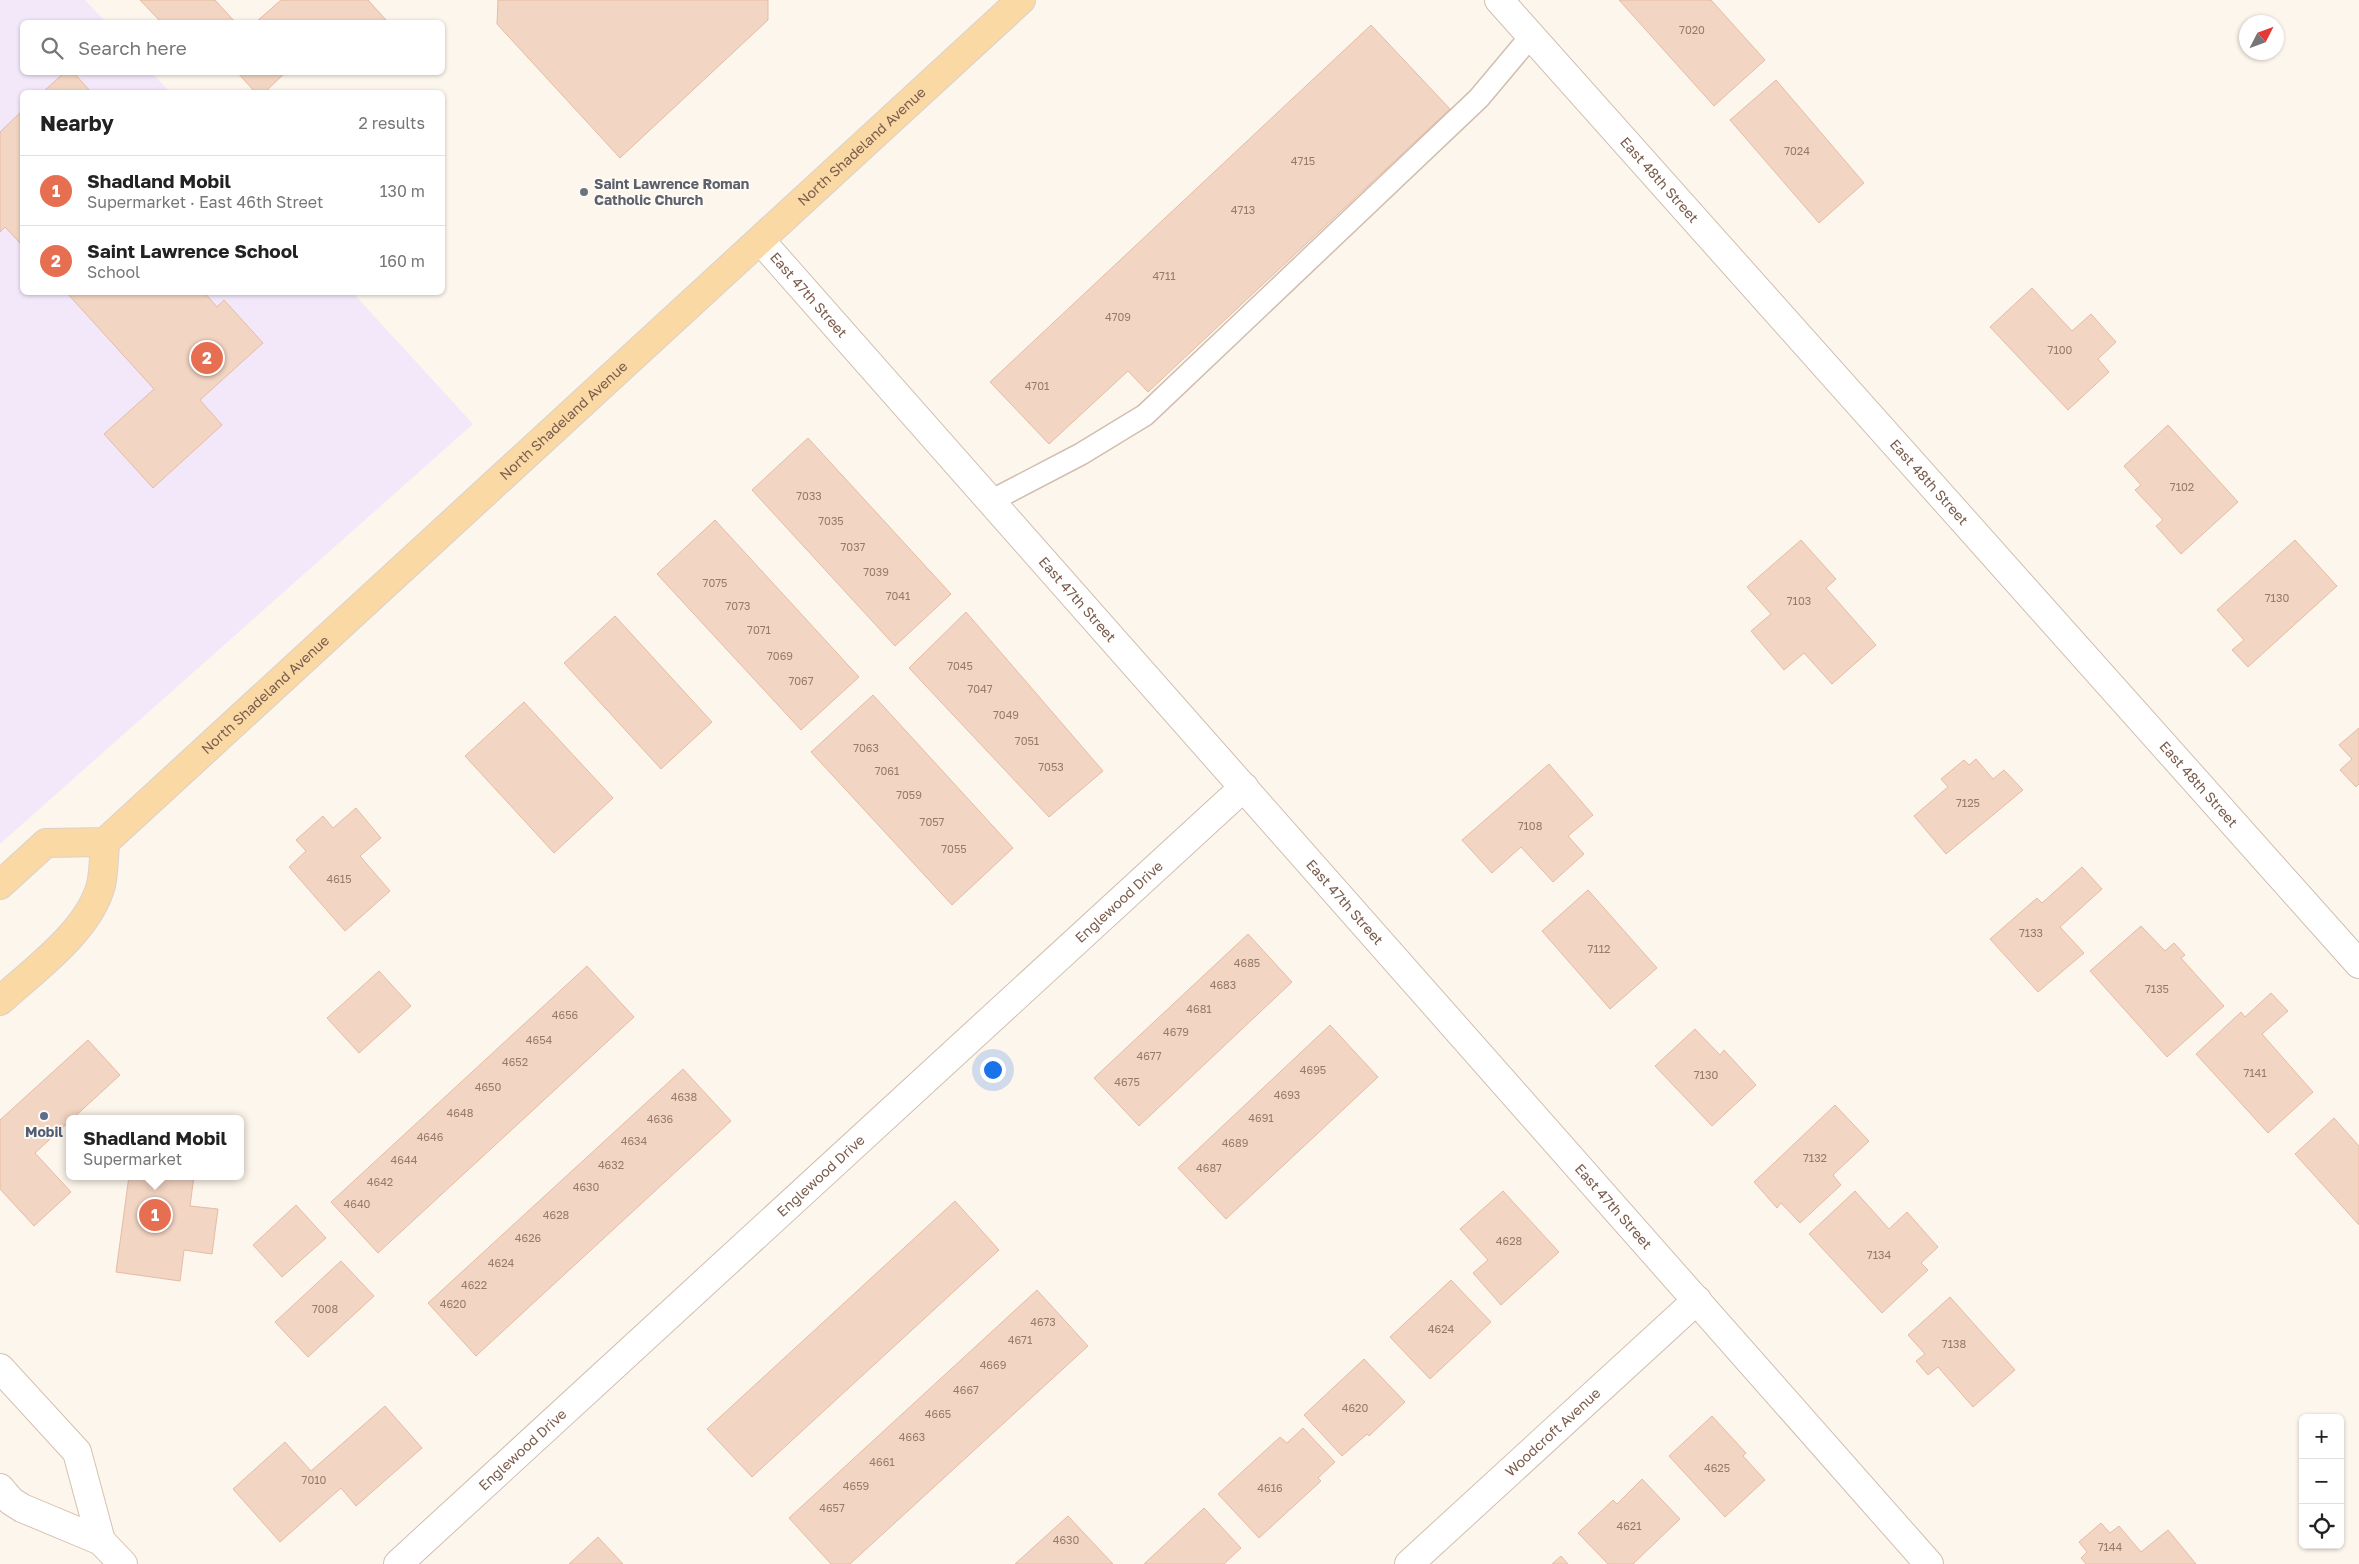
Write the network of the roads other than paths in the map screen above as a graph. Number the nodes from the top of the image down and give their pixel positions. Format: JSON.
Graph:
{"nodes":[{"id":1,"x":1021,"y":0,"type":"edge"},
{"id":2,"x":1499,"y":0,"type":"edge"},
{"id":3,"x":1531,"y":36,"type":"junction"},
{"id":4,"x":761,"y":241,"type":"junction"},
{"id":5,"x":991,"y":501,"type":"junction"},
{"id":6,"x":1244,"y":786,"type":"junction"},
{"id":7,"x":105,"y":842,"type":"junction"},
{"id":8,"x":0,"y":885,"type":"edge"},
{"id":9,"x":2359,"y":964,"type":"edge"},
{"id":10,"x":0,"y":1001,"type":"edge"},
{"id":11,"x":1697,"y":1300,"type":"junction"},
{"id":12,"x":0,"y":1368,"type":"edge"},
{"id":13,"x":0,"y":1488,"type":"edge"},
{"id":14,"x":101,"y":1541,"type":"junction"},
{"id":15,"x":123,"y":1564,"type":"edge"},
{"id":16,"x":398,"y":1564,"type":"edge"},
{"id":17,"x":1409,"y":1564,"type":"edge"},
{"id":18,"x":1929,"y":1564,"type":"edge"}],
"edges":[{"from":1,"to":4,"type":"main road","name":"North Shadeland Avenue"},
{"from":2,"to":3,"type":"street","name":"East 48th Street"},
{"from":3,"to":5,"type":"lane"},
{"from":3,"to":9,"type":"street","name":"East 48th Street"},
{"from":4,"to":5,"type":"street","name":"East 47th Street"},
{"from":4,"to":7,"type":"main road","name":"North Shadeland Avenue"},
{"from":5,"to":6,"type":"street","name":"East 47th Street"},
{"from":6,"to":11,"type":"street","name":"East 47th Street"},
{"from":6,"to":16,"type":"street","name":"Englewood Drive"},
{"from":7,"to":8,"type":"main road"},
{"from":7,"to":10,"type":"main road"},
{"from":11,"to":17,"type":"street","name":"Woodcroft Avenue"},
{"from":11,"to":18,"type":"street","name":"East 47th Street"},
{"from":12,"to":14,"type":"street"},
{"from":13,"to":14,"type":"street"},
{"from":14,"to":15,"type":"street"}]}
